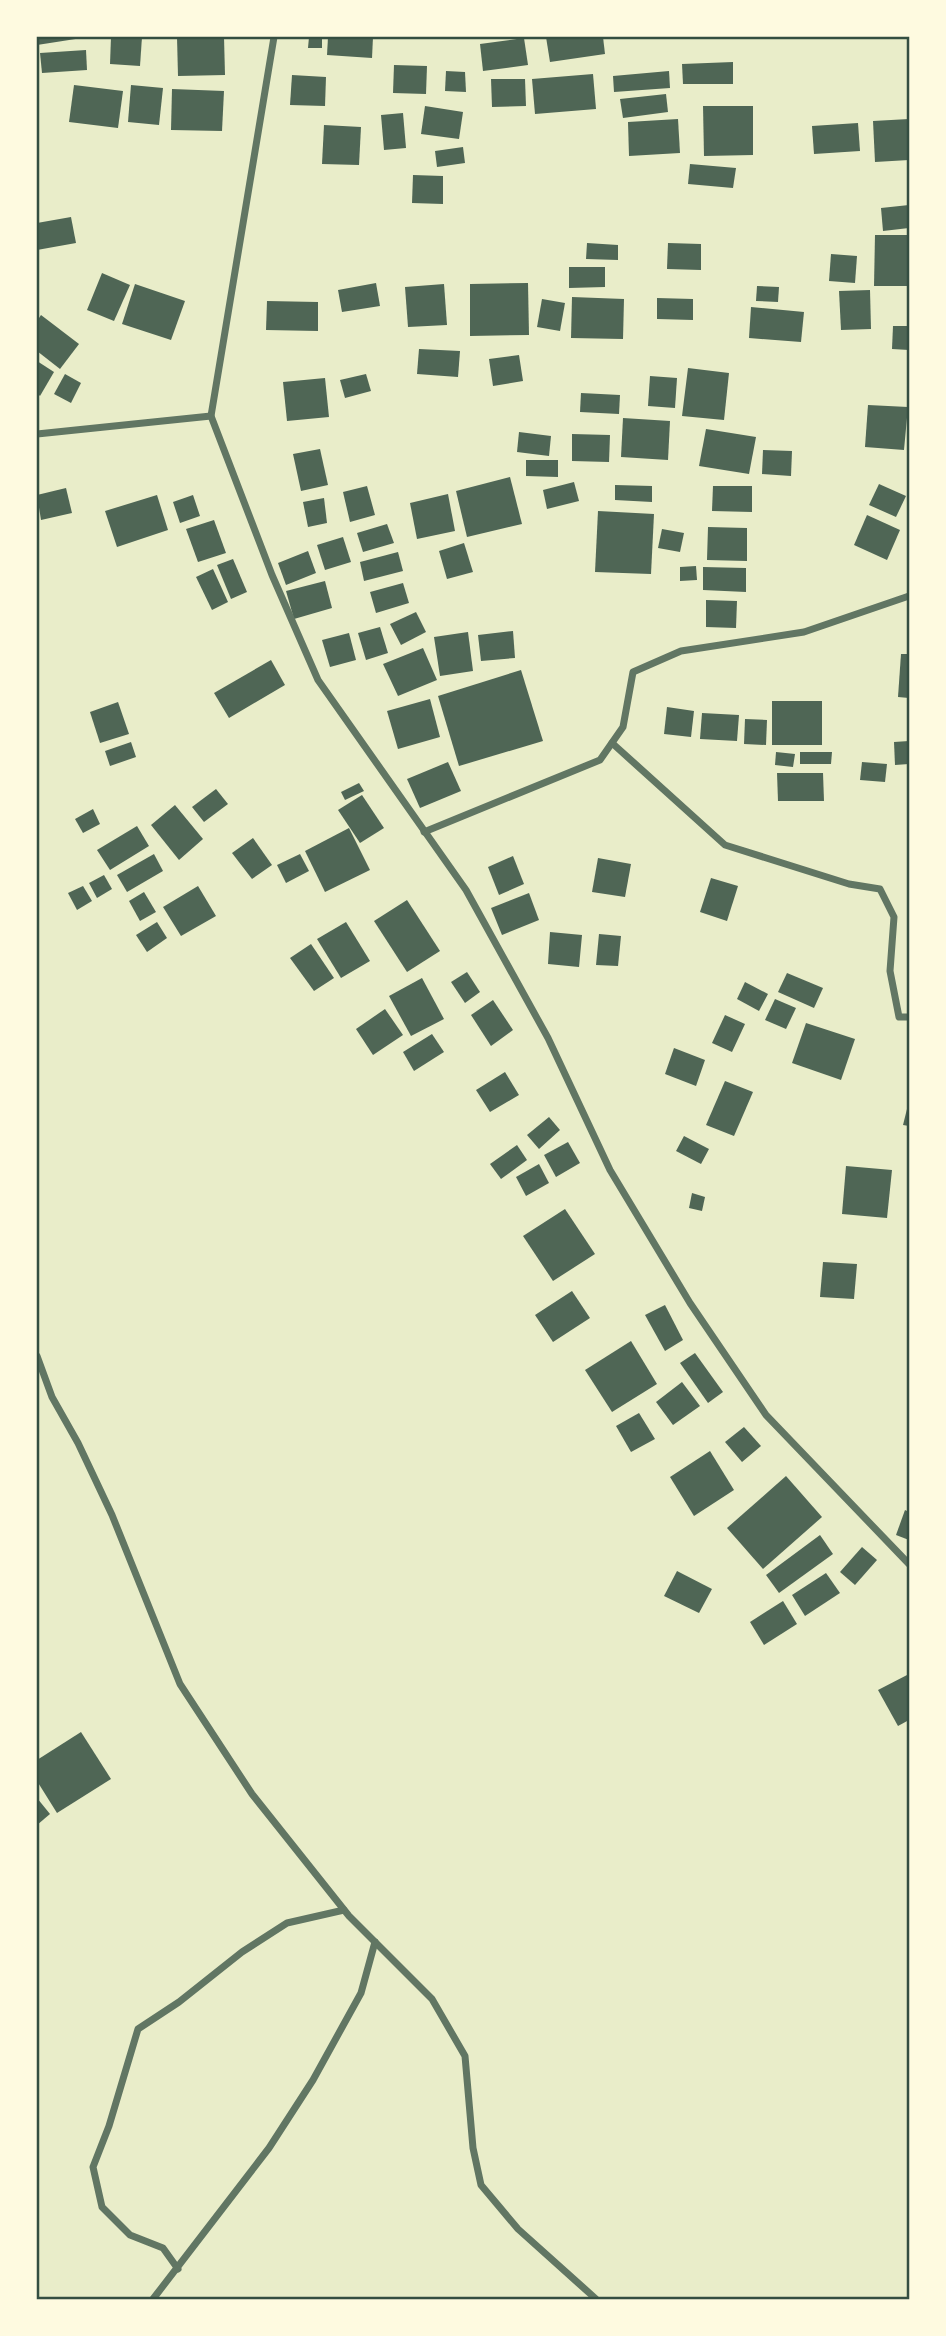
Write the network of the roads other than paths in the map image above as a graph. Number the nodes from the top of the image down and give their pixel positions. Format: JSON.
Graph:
{"nodes":[{"id":1,"x":274,"y":37,"type":"edge"},
{"id":2,"x":211,"y":416,"type":"junction"},
{"id":3,"x":37,"y":435,"type":"edge"},
{"id":4,"x":909,"y":596,"type":"edge"},
{"id":5,"x":612,"y":743,"type":"junction"},
{"id":6,"x":424,"y":832,"type":"junction"},
{"id":7,"x":909,"y":1017,"type":"edge"},
{"id":8,"x":37,"y":1356,"type":"edge"},
{"id":9,"x":909,"y":1564,"type":"edge"},
{"id":10,"x":344,"y":1910,"type":"junction"},
{"id":11,"x":375,"y":1942,"type":"junction"},
{"id":12,"x":177,"y":2269,"type":"junction"},
{"id":13,"x":153,"y":2299,"type":"edge"},
{"id":14,"x":596,"y":2299,"type":"edge"}],
"edges":[{"from":1,"to":2,"type":"street"},
{"from":2,"to":3,"type":"street"},
{"from":2,"to":6,"type":"street"},
{"from":4,"to":5,"type":"street"},
{"from":5,"to":6,"type":"street"},
{"from":5,"to":7,"type":"street"},
{"from":6,"to":9,"type":"street"},
{"from":8,"to":10,"type":"street"},
{"from":10,"to":11,"type":"street"},
{"from":10,"to":12,"type":"street"},
{"from":11,"to":12,"type":"street"},
{"from":11,"to":14,"type":"street"},
{"from":12,"to":13,"type":"street"}]}
